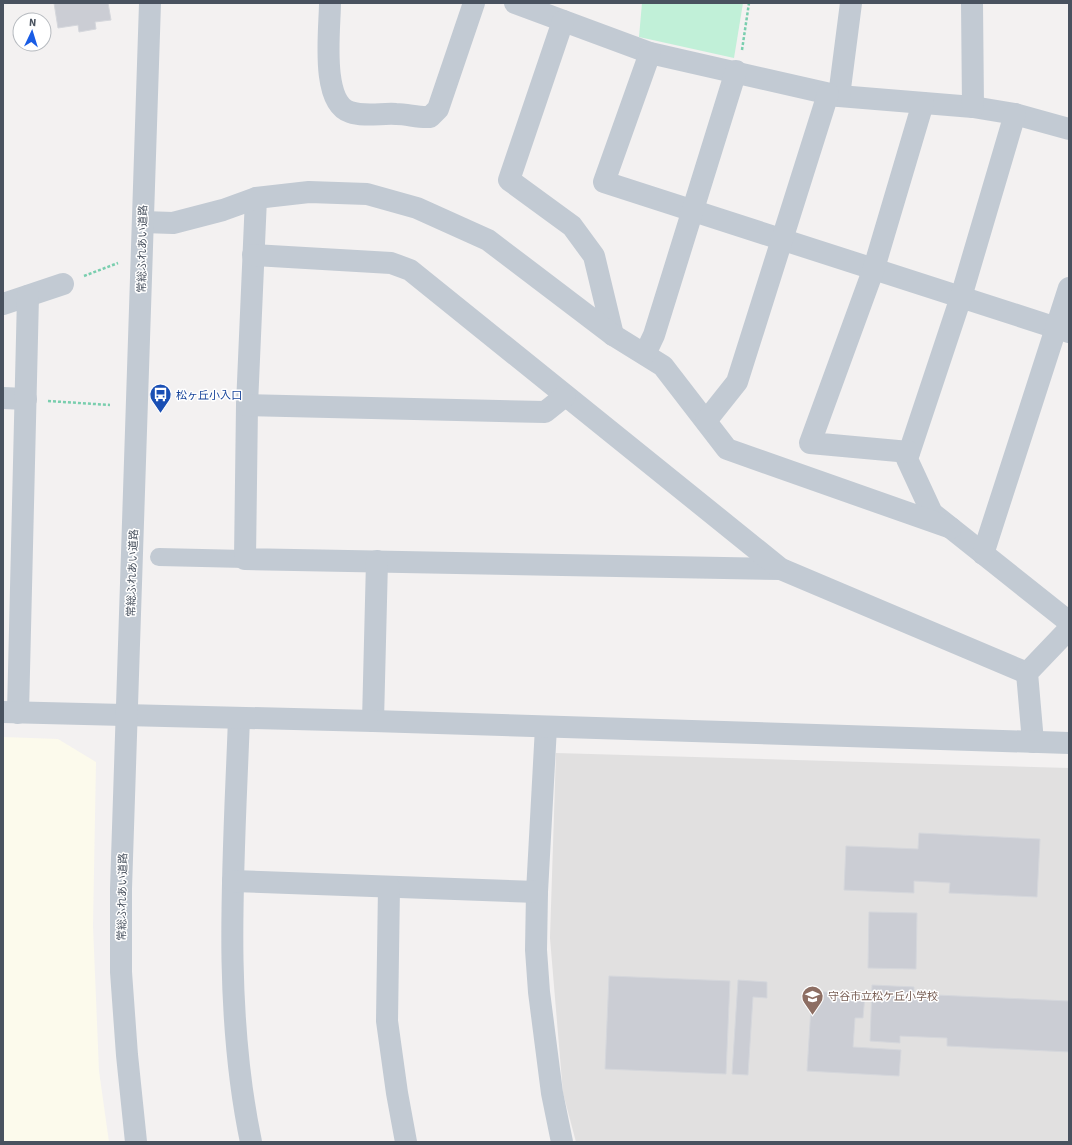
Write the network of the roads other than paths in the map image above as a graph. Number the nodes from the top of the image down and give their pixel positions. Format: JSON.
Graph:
{"nodes":[{"id":1,"x":150,"y":3,"type":"edge"},
{"id":2,"x":330,"y":3,"type":"edge"},
{"id":3,"x":474,"y":3,"type":"edge"},
{"id":4,"x":516,"y":3,"type":"edge"},
{"id":5,"x":851,"y":3,"type":"edge"},
{"id":6,"x":972,"y":3,"type":"edge"},
{"id":7,"x":563,"y":21,"type":"junction"},
{"id":8,"x":650,"y":53,"type":"junction"},
{"id":9,"x":736,"y":71,"type":"junction"},
{"id":10,"x":834,"y":95,"type":"junction"},
{"id":11,"x":924,"y":103,"type":"junction"},
{"id":12,"x":973,"y":108,"type":"junction"},
{"id":13,"x":1015,"y":114,"type":"junction"},
{"id":14,"x":1069,"y":129,"type":"edge"},
{"id":15,"x":256,"y":198,"type":"junction"},
{"id":16,"x":693,"y":210,"type":"junction"},
{"id":17,"x":143,"y":222,"type":"junction"},
{"id":18,"x":782,"y":239,"type":"junction"},
{"id":19,"x":253,"y":255,"type":"junction"},
{"id":20,"x":874,"y":268,"type":"junction"},
{"id":21,"x":63,"y":284,"type":"road end"},
{"id":22,"x":1069,"y":288,"type":"edge"},
{"id":23,"x":28,"y":296,"type":"junction"},
{"id":24,"x":961,"y":297,"type":"junction"},
{"id":25,"x":3,"y":304,"type":"edge"},
{"id":26,"x":1063,"y":330,"type":"edge"},
{"id":27,"x":613,"y":335,"type":"junction"},
{"id":28,"x":645,"y":354,"type":"junction"},
{"id":29,"x":565,"y":396,"type":"junction"},
{"id":30,"x":3,"y":398,"type":"edge"},
{"id":31,"x":26,"y":399,"type":"junction"},
{"id":32,"x":247,"y":405,"type":"junction"},
{"id":33,"x":706,"y":421,"type":"junction"},
{"id":34,"x":909,"y":452,"type":"junction"},
{"id":35,"x":951,"y":528,"type":"junction"},
{"id":36,"x":12,"y":549,"type":"edge"},
{"id":37,"x":983,"y":554,"type":"junction"},
{"id":38,"x":158,"y":557,"type":"dead end"},
{"id":39,"x":246,"y":558,"type":"junction"},
{"id":40,"x":377,"y":561,"type":"junction"},
{"id":41,"x":781,"y":569,"type":"junction"},
{"id":42,"x":1069,"y":622,"type":"edge"},
{"id":43,"x":1069,"y":629,"type":"edge"},
{"id":44,"x":1027,"y":673,"type":"junction"},
{"id":45,"x":11,"y":713,"type":"edge"},
{"id":46,"x":127,"y":716,"type":"junction"},
{"id":47,"x":239,"y":718,"type":"junction"},
{"id":48,"x":373,"y":721,"type":"junction"},
{"id":49,"x":546,"y":727,"type":"junction"},
{"id":50,"x":1033,"y":742,"type":"junction"},
{"id":51,"x":1069,"y":743,"type":"edge"},
{"id":52,"x":233,"y":881,"type":"junction"},
{"id":53,"x":389,"y":887,"type":"junction"},
{"id":54,"x":537,"y":892,"type":"junction"},
{"id":55,"x":136,"y":1142,"type":"edge"},
{"id":56,"x":251,"y":1142,"type":"edge"},
{"id":57,"x":406,"y":1142,"type":"edge"},
{"id":58,"x":562,"y":1142,"type":"edge"}],
"edges":[{"from":1,"to":17,"type":"street","name":"常総ふれあい道路"},
{"from":2,"to":3,"type":"street"},
{"from":4,"to":7,"type":"street"},
{"from":5,"to":10,"type":"street"},
{"from":6,"to":12,"type":"street"},
{"from":7,"to":8,"type":"street"},
{"from":7,"to":27,"type":"street"},
{"from":8,"to":9,"type":"street"},
{"from":8,"to":16,"type":"street"},
{"from":9,"to":10,"type":"street"},
{"from":9,"to":16,"type":"street"},
{"from":10,"to":11,"type":"street"},
{"from":10,"to":18,"type":"street"},
{"from":11,"to":12,"type":"street"},
{"from":11,"to":20,"type":"street"},
{"from":12,"to":13,"type":"street"},
{"from":13,"to":14,"type":"street"},
{"from":13,"to":24,"type":"street"},
{"from":15,"to":17,"type":"street"},
{"from":15,"to":19,"type":"street"},
{"from":15,"to":27,"type":"street"},
{"from":16,"to":18,"type":"street"},
{"from":16,"to":28,"type":"street"},
{"from":17,"to":46,"type":"street","name":"常総ふれあい道路"},
{"from":18,"to":20,"type":"street"},
{"from":18,"to":33,"type":"street"},
{"from":19,"to":29,"type":"street"},
{"from":19,"to":32,"type":"street"},
{"from":20,"to":24,"type":"street"},
{"from":20,"to":34,"type":"street"},
{"from":21,"to":23,"type":"street"},
{"from":22,"to":26,"type":"street"},
{"from":23,"to":25,"type":"street"},
{"from":23,"to":31,"type":"street"},
{"from":24,"to":26,"type":"street"},
{"from":24,"to":34,"type":"street"},
{"from":26,"to":37,"type":"street"},
{"from":27,"to":28,"type":"street"},
{"from":28,"to":33,"type":"street"},
{"from":29,"to":32,"type":"street"},
{"from":29,"to":41,"type":"street"},
{"from":30,"to":31,"type":"street"},
{"from":31,"to":36,"type":"street"},
{"from":32,"to":39,"type":"street"},
{"from":33,"to":35,"type":"street"},
{"from":34,"to":35,"type":"street"},
{"from":35,"to":37,"type":"street"},
{"from":36,"to":45,"type":"street"},
{"from":37,"to":42,"type":"street"},
{"from":38,"to":39,"type":"street"},
{"from":39,"to":40,"type":"street"},
{"from":40,"to":41,"type":"street"},
{"from":40,"to":48,"type":"street"},
{"from":41,"to":44,"type":"street"},
{"from":43,"to":44,"type":"street"},
{"from":44,"to":50,"type":"street"},
{"from":45,"to":46,"type":"street"},
{"from":46,"to":47,"type":"street"},
{"from":46,"to":55,"type":"street","name":"常総ふれあい道路"},
{"from":47,"to":48,"type":"street"},
{"from":47,"to":52,"type":"street"},
{"from":48,"to":49,"type":"street"},
{"from":49,"to":50,"type":"street"},
{"from":49,"to":54,"type":"street"},
{"from":50,"to":51,"type":"street"},
{"from":52,"to":53,"type":"street"},
{"from":52,"to":56,"type":"street"},
{"from":53,"to":54,"type":"street"},
{"from":53,"to":57,"type":"street"},
{"from":54,"to":58,"type":"street"}]}
